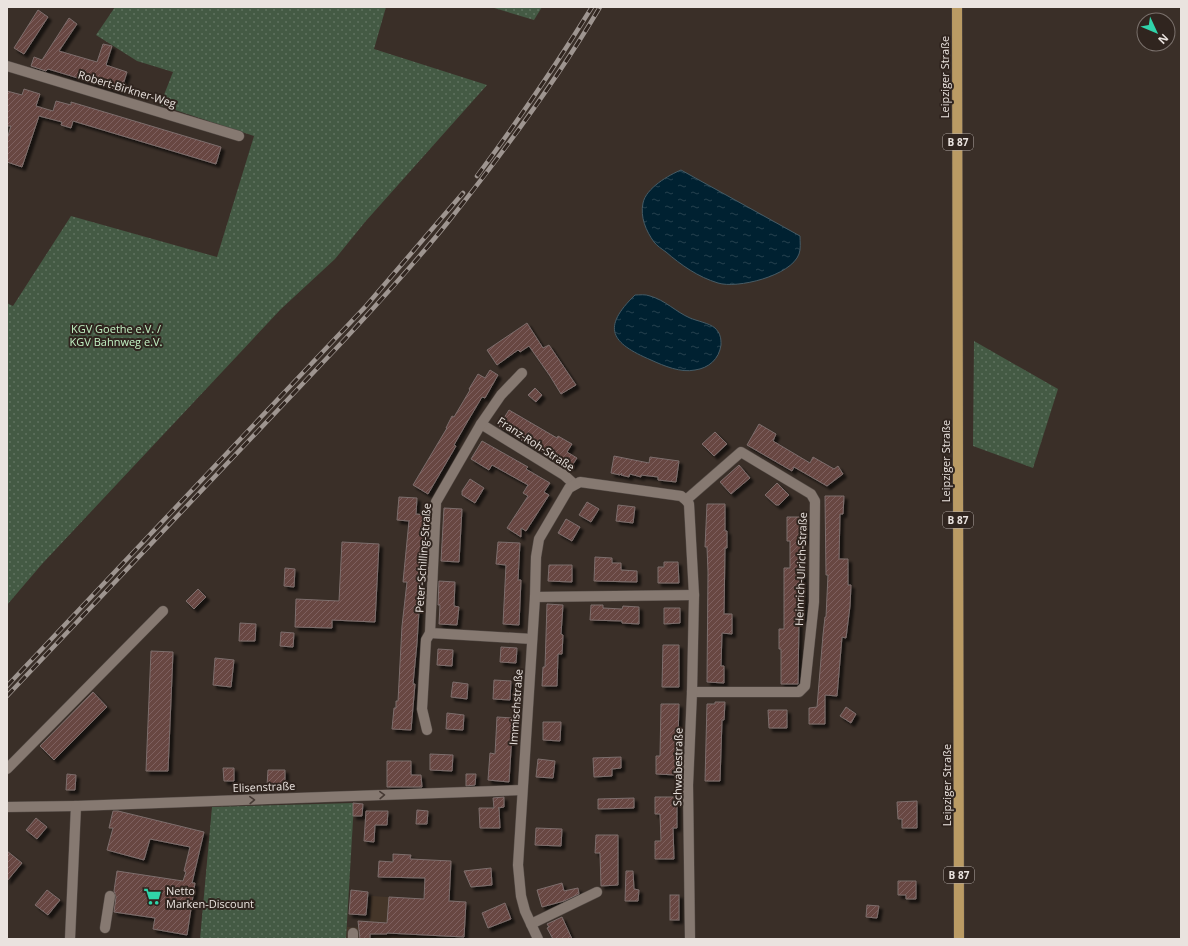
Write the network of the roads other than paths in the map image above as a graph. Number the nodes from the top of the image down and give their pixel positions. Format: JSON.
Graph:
{"nodes":[{"id":1,"x":957,"y":7,"type":"edge"},
{"id":2,"x":7,"y":66,"type":"edge"},
{"id":3,"x":239,"y":136,"type":"dead end"},
{"id":4,"x":522,"y":373,"type":"dead end"},
{"id":5,"x":482,"y":424,"type":"junction"},
{"id":6,"x":574,"y":484,"type":"junction"},
{"id":7,"x":686,"y":500,"type":"junction"},
{"id":8,"x":694,"y":595,"type":"junction"},
{"id":9,"x":535,"y":597,"type":"junction"},
{"id":10,"x":163,"y":611,"type":"dead end"},
{"id":11,"x":430,"y":633,"type":"junction"},
{"id":12,"x":532,"y":639,"type":"junction"},
{"id":13,"x":692,"y":692,"type":"junction"},
{"id":14,"x":426,"y":730,"type":"dead end"},
{"id":15,"x":7,"y":769,"type":"edge"},
{"id":16,"x":522,"y":790,"type":"junction"},
{"id":17,"x":76,"y":806,"type":"junction"},
{"id":18,"x":7,"y":807,"type":"edge"},
{"id":19,"x":597,"y":892,"type":"dead end"},
{"id":20,"x":110,"y":896,"type":"dead end"},
{"id":21,"x":532,"y":924,"type":"junction"},
{"id":22,"x":105,"y":928,"type":"dead end"},
{"id":23,"x":70,"y":939,"type":"edge"},
{"id":24,"x":538,"y":939,"type":"edge"},
{"id":25,"x":690,"y":939,"type":"edge"},
{"id":26,"x":959,"y":939,"type":"edge"}],
"edges":[{"from":1,"to":26,"type":"main road","name":"Leipziger Straße","number":"B 87"},
{"from":2,"to":3,"type":"street","name":"Robert-Birkner-Weg"},
{"from":4,"to":5,"type":"street","name":"Franz-Roh-Straße"},
{"from":5,"to":6,"type":"street","name":"Franz-Roh-Straße"},
{"from":5,"to":11,"type":"street","name":"Peter-Schilling-Straße"},
{"from":6,"to":7,"type":"street","name":"Franz-Roh-Straße"},
{"from":6,"to":9,"type":"street","name":"Immischstraße"},
{"from":7,"to":8,"type":"street","name":"Schwabestraße"},
{"from":7,"to":13,"type":"street","name":"Heinrich-Ulrich-Straße"},
{"from":8,"to":9,"type":"street"},
{"from":8,"to":13,"type":"street","name":"Schwabestraße"},
{"from":9,"to":12,"type":"street","name":"Immischstraße"},
{"from":10,"to":15,"type":"street"},
{"from":11,"to":12,"type":"street"},
{"from":11,"to":14,"type":"street","name":"Peter-Schilling-Straße"},
{"from":12,"to":16,"type":"street","name":"Immischstraße"},
{"from":13,"to":25,"type":"street","name":"Schwabestraße"},
{"from":17,"to":16,"type":"street","name":"Elisenstraße","one_way":true},
{"from":16,"to":21,"type":"street","name":"Immischstraße"},
{"from":17,"to":18,"type":"street","name":"Elisenstraße"},
{"from":17,"to":23,"type":"street"},
{"from":19,"to":21,"type":"street"},
{"from":20,"to":22,"type":"street"},
{"from":21,"to":24,"type":"street","name":"Immischstraße"}]}
